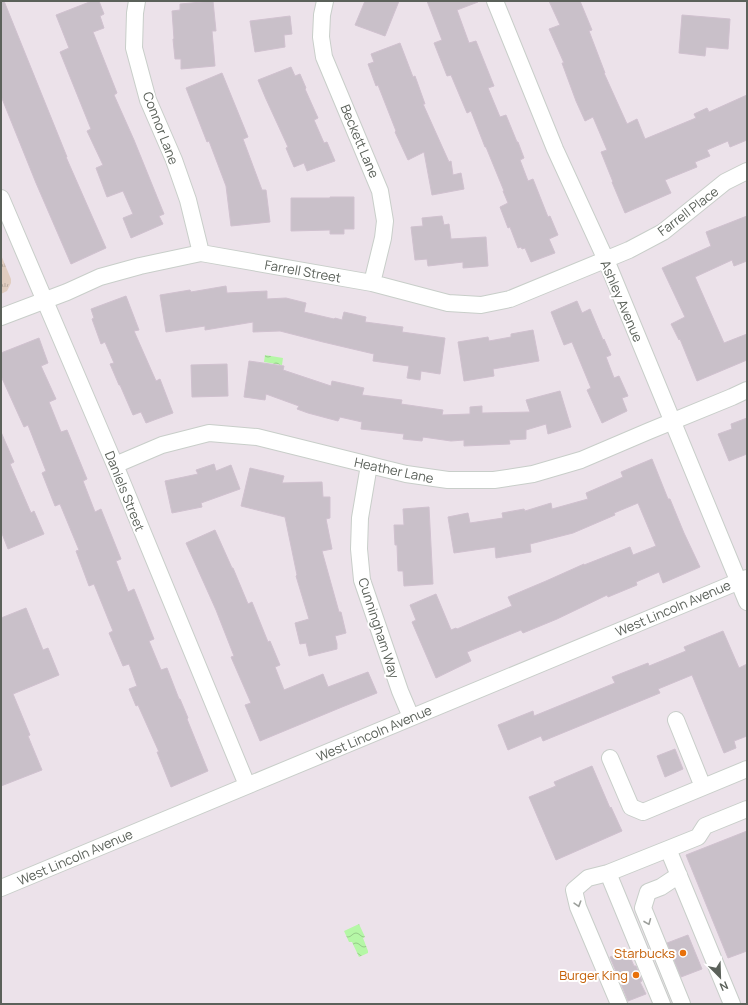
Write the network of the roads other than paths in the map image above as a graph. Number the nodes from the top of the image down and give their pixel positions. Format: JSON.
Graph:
{"nodes":[{"id":1,"x":137,"y":1,"type":"edge"},
{"id":2,"x":325,"y":1,"type":"edge"},
{"id":3,"x":495,"y":1,"type":"edge"},
{"id":4,"x":747,"y":171,"type":"edge"},
{"id":5,"x":1,"y":198,"type":"edge"},
{"id":6,"x":6,"y":222,"type":"edge"},
{"id":7,"x":201,"y":253,"type":"junction"},
{"id":8,"x":606,"y":260,"type":"junction"},
{"id":9,"x":372,"y":283,"type":"junction"},
{"id":10,"x":45,"y":300,"type":"junction"},
{"id":11,"x":1,"y":316,"type":"edge"},
{"id":12,"x":747,"y":390,"type":"edge"},
{"id":13,"x":672,"y":421,"type":"junction"},
{"id":14,"x":115,"y":465,"type":"junction"},
{"id":15,"x":369,"y":465,"type":"junction"},
{"id":16,"x":743,"y":579,"type":"edge"},
{"id":17,"x":747,"y":602,"type":"edge"},
{"id":18,"x":411,"y":717,"type":"junction"},
{"id":19,"x":676,"y":720,"type":"dead end"},
{"id":20,"x":610,"y":758,"type":"dead end"},
{"id":21,"x":747,"y":768,"type":"edge"},
{"id":22,"x":247,"y":785,"type":"junction"},
{"id":23,"x":704,"y":787,"type":"junction"},
{"id":24,"x":747,"y":809,"type":"edge"},
{"id":25,"x":668,"y":849,"type":"junction"},
{"id":26,"x":608,"y":873,"type":"junction"},
{"id":27,"x":678,"y":875,"type":"junction"},
{"id":28,"x":1,"y":888,"type":"edge"},
{"id":29,"x":618,"y":1004,"type":"edge"},
{"id":30,"x":662,"y":1004,"type":"edge"},
{"id":31,"x":682,"y":1004,"type":"edge"},
{"id":32,"x":732,"y":1004,"type":"edge"}],
"edges":[{"from":1,"to":7,"type":"street","name":"Connor Lane"},
{"from":2,"to":9,"type":"street","name":"Beckett Lane"},
{"from":3,"to":8,"type":"street","name":"Ashley Avenue"},
{"from":4,"to":8,"type":"street","name":"Farrell Place"},
{"from":5,"to":6,"type":"street","name":"Daniels Street"},
{"from":6,"to":10,"type":"street","name":"Daniels Street"},
{"from":7,"to":9,"type":"street","name":"Farrell Street"},
{"from":7,"to":10,"type":"street","name":"Farrell Street"},
{"from":8,"to":9,"type":"street","name":"Farrell Street"},
{"from":8,"to":13,"type":"street","name":"Ashley Avenue"},
{"from":10,"to":11,"type":"street","name":"Farrell Street"},
{"from":10,"to":14,"type":"street","name":"Daniels Street"},
{"from":12,"to":13,"type":"street","name":"Heather Lane"},
{"from":13,"to":15,"type":"street","name":"Heather Lane"},
{"from":13,"to":16,"type":"street","name":"Ashley Avenue"},
{"from":14,"to":15,"type":"street","name":"Heather Lane"},
{"from":14,"to":22,"type":"street","name":"Daniels Street"},
{"from":15,"to":18,"type":"street","name":"Cunningham Way"},
{"from":16,"to":17,"type":"street","name":"Ashley Avenue"},
{"from":16,"to":18,"type":"street","name":"West Lincoln Avenue"},
{"from":18,"to":22,"type":"street","name":"West Lincoln Avenue"},
{"from":19,"to":23,"type":"street"},
{"from":20,"to":23,"type":"street"},
{"from":21,"to":23,"type":"street"},
{"from":22,"to":28,"type":"street","name":"West Lincoln Avenue"},
{"from":24,"to":25,"type":"street"},
{"from":25,"to":26,"type":"street"},
{"from":25,"to":27,"type":"street"},
{"from":26,"to":29,"type":"street","one_way":true},
{"from":26,"to":30,"type":"street"},
{"from":27,"to":31,"type":"street","one_way":true},
{"from":27,"to":32,"type":"street"}]}
